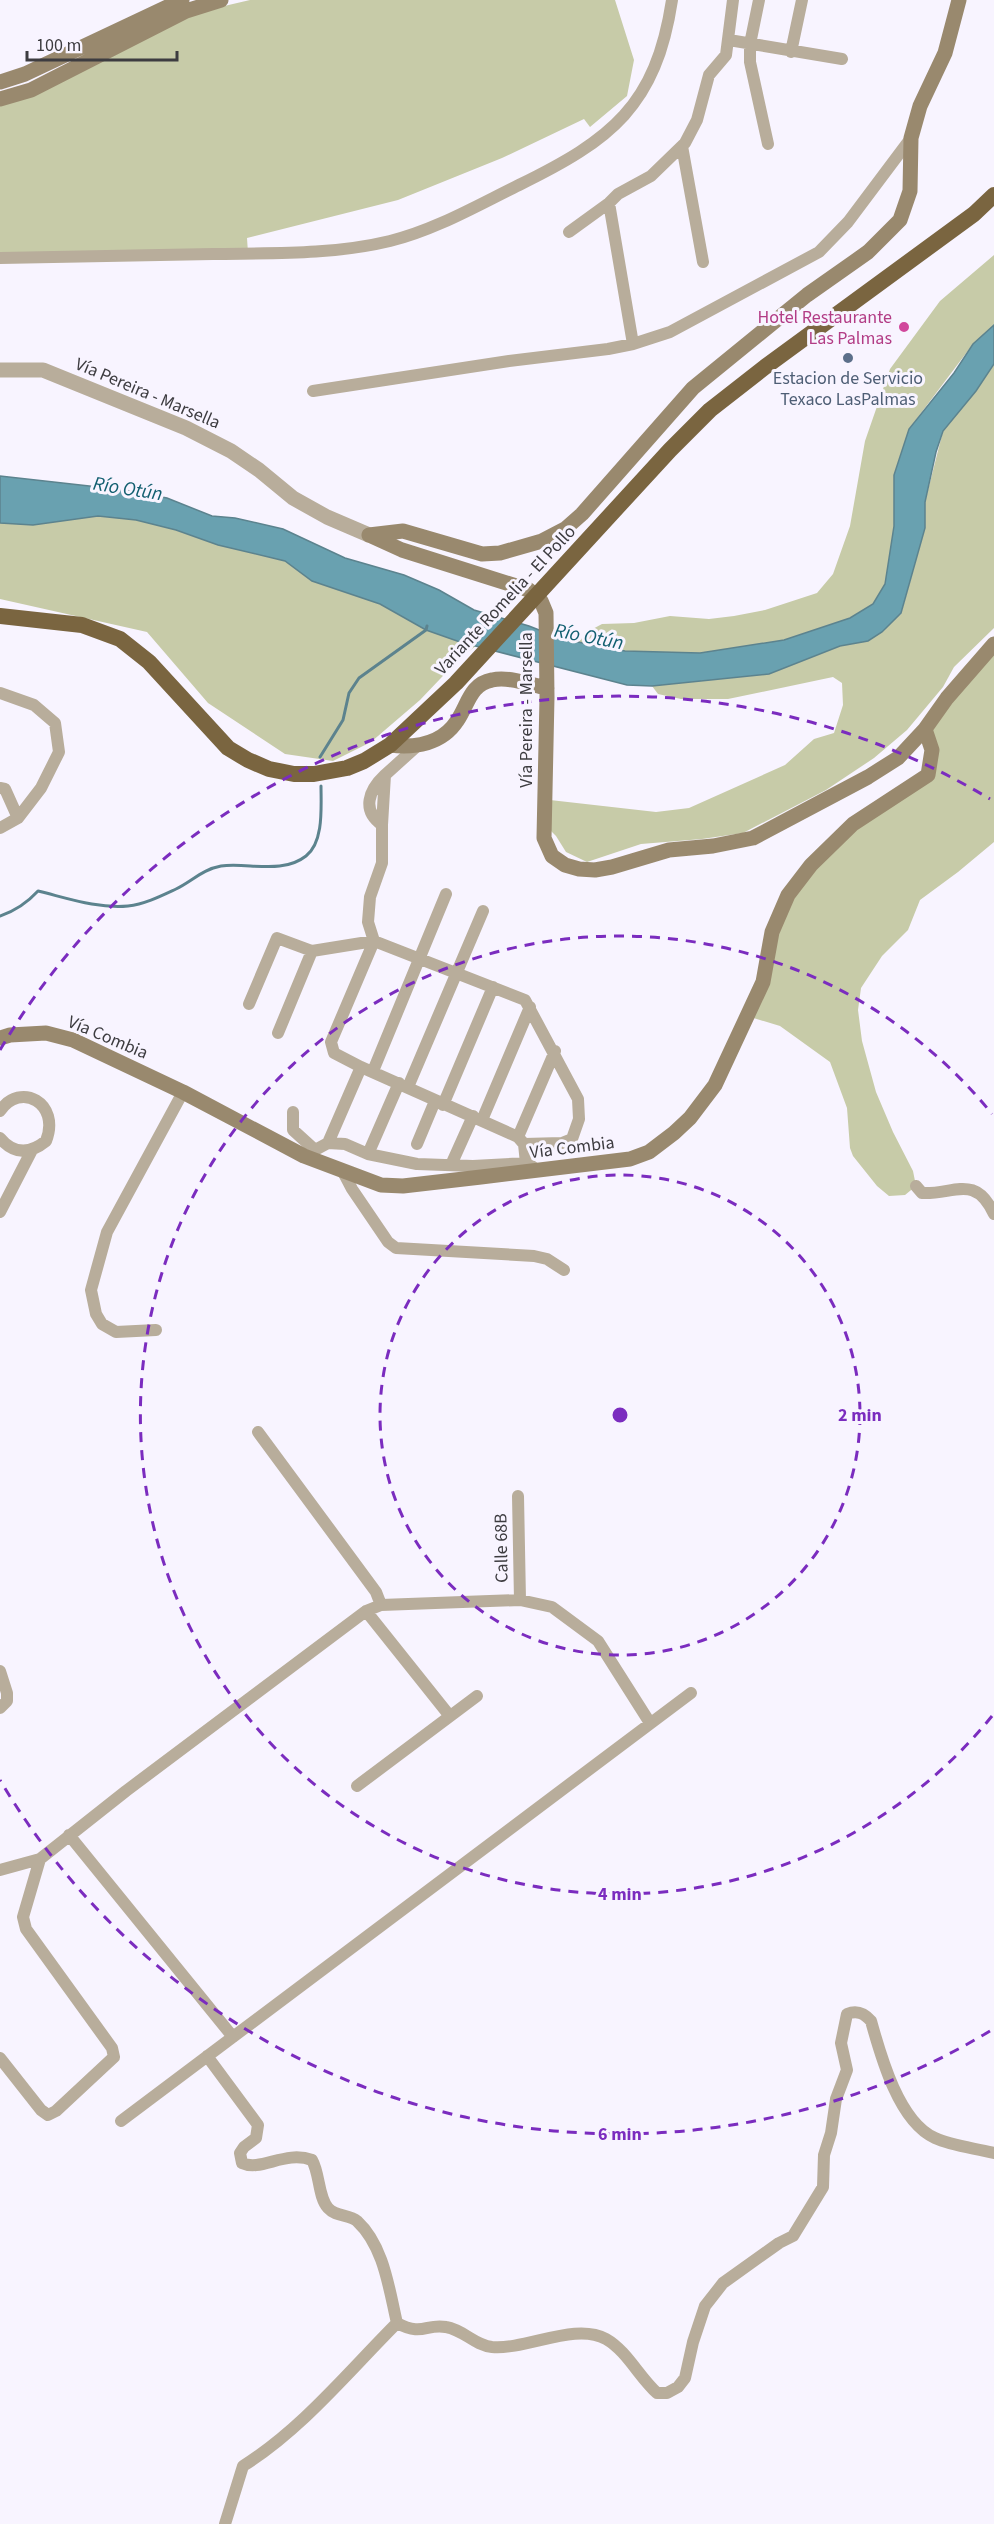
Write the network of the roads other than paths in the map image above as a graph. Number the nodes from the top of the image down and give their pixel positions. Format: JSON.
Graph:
{"nodes":[{"id":1,"x":182,"y":0,"type":"edge"},
{"id":2,"x":221,"y":0,"type":"edge"},
{"id":3,"x":672,"y":0,"type":"edge"},
{"id":4,"x":733,"y":0,"type":"edge"},
{"id":5,"x":759,"y":0,"type":"edge"},
{"id":6,"x":802,"y":0,"type":"edge"},
{"id":7,"x":958,"y":0,"type":"edge"},
{"id":8,"x":729,"y":39,"type":"junction"},
{"id":9,"x":750,"y":44,"type":"junction"},
{"id":10,"x":791,"y":52,"type":"junction"},
{"id":11,"x":842,"y":59,"type":"dead end"},
{"id":12,"x":0,"y":82,"type":"edge"},
{"id":13,"x":0,"y":99,"type":"edge"},
{"id":14,"x":911,"y":138,"type":"junction"},
{"id":15,"x":768,"y":144,"type":"dead end"},
{"id":16,"x":682,"y":146,"type":"junction"},
{"id":17,"x":994,"y":195,"type":"edge"},
{"id":18,"x":609,"y":203,"type":"junction"},
{"id":19,"x":569,"y":231,"type":"dead end"},
{"id":20,"x":0,"y":258,"type":"edge"},
{"id":21,"x":703,"y":262,"type":"dead end"},
{"id":22,"x":633,"y":344,"type":"junction"},
{"id":23,"x":0,"y":370,"type":"edge"},
{"id":24,"x":313,"y":391,"type":"dead end"},
{"id":25,"x":369,"y":535,"type":"junction"},
{"id":26,"x":0,"y":616,"type":"edge"},
{"id":27,"x":994,"y":644,"type":"edge"},
{"id":28,"x":547,"y":688,"type":"junction"},
{"id":29,"x":0,"y":693,"type":"edge"},
{"id":30,"x":925,"y":729,"type":"junction"},
{"id":31,"x":390,"y":745,"type":"junction"},
{"id":32,"x":416,"y":747,"type":"junction"},
{"id":33,"x":0,"y":788,"type":"edge"},
{"id":34,"x":18,"y":818,"type":"junction"},
{"id":35,"x":0,"y":828,"type":"edge"},
{"id":36,"x":446,"y":894,"type":"dead end"},
{"id":37,"x":483,"y":911,"type":"dead end"},
{"id":38,"x":374,"y":941,"type":"junction"},
{"id":39,"x":312,"y":951,"type":"junction"},
{"id":40,"x":419,"y":959,"type":"junction"},
{"id":41,"x":456,"y":973,"type":"junction"},
{"id":42,"x":493,"y":987,"type":"junction"},
{"id":43,"x":249,"y":1004,"type":"dead end"},
{"id":44,"x":530,"y":1007,"type":"junction"},
{"id":45,"x":278,"y":1033,"type":"dead end"},
{"id":46,"x":0,"y":1038,"type":"edge"},
{"id":47,"x":555,"y":1052,"type":"junction"},
{"id":48,"x":367,"y":1069,"type":"junction"},
{"id":49,"x":404,"y":1085,"type":"junction"},
{"id":50,"x":183,"y":1092,"type":"junction"},
{"id":51,"x":439,"y":1103,"type":"junction"},
{"id":52,"x":0,"y":1111,"type":"edge"},
{"id":53,"x":293,"y":1112,"type":"dead end"},
{"id":54,"x":478,"y":1118,"type":"junction"},
{"id":55,"x":0,"y":1138,"type":"edge"},
{"id":56,"x":521,"y":1140,"type":"junction"},
{"id":57,"x":328,"y":1143,"type":"junction"},
{"id":58,"x":417,"y":1144,"type":"dead end"},
{"id":59,"x":32,"y":1150,"type":"junction"},
{"id":60,"x":310,"y":1153,"type":"junction"},
{"id":61,"x":368,"y":1154,"type":"junction"},
{"id":62,"x":451,"y":1165,"type":"junction"},
{"id":63,"x":532,"y":1167,"type":"junction"},
{"id":64,"x":342,"y":1170,"type":"junction"},
{"id":65,"x":916,"y":1186,"type":"dead end"},
{"id":66,"x":0,"y":1212,"type":"edge"},
{"id":67,"x":994,"y":1214,"type":"edge"},
{"id":68,"x":564,"y":1270,"type":"dead end"},
{"id":69,"x":156,"y":1330,"type":"dead end"},
{"id":70,"x":258,"y":1432,"type":"dead end"},
{"id":71,"x":518,"y":1496,"type":"dead end"},
{"id":72,"x":520,"y":1600,"type":"junction"},
{"id":73,"x":381,"y":1605,"type":"junction"},
{"id":74,"x":366,"y":1611,"type":"junction"},
{"id":75,"x":0,"y":1671,"type":"edge"},
{"id":76,"x":691,"y":1693,"type":"dead end"},
{"id":77,"x":477,"y":1696,"type":"dead end"},
{"id":78,"x":0,"y":1708,"type":"edge"},
{"id":79,"x":449,"y":1715,"type":"junction"},
{"id":80,"x":650,"y":1723,"type":"junction"},
{"id":81,"x":357,"y":1786,"type":"dead end"},
{"id":82,"x":69,"y":1835,"type":"junction"},
{"id":83,"x":40,"y":1859,"type":"junction"},
{"id":84,"x":0,"y":1869,"type":"edge"},
{"id":85,"x":233,"y":2037,"type":"junction"},
{"id":86,"x":207,"y":2056,"type":"junction"},
{"id":87,"x":0,"y":2058,"type":"edge"},
{"id":88,"x":121,"y":2121,"type":"dead end"},
{"id":89,"x":994,"y":2153,"type":"edge"},
{"id":90,"x":397,"y":2324,"type":"junction"},
{"id":91,"x":225,"y":2524,"type":"edge"}],
"edges":[{"from":1,"to":12,"type":"main road"},
{"from":2,"to":13,"type":"main road"},
{"from":3,"to":20,"type":"street"},
{"from":4,"to":8,"type":"street"},
{"from":5,"to":9,"type":"street"},
{"from":6,"to":10,"type":"street"},
{"from":7,"to":14,"type":"main road"},
{"from":8,"to":9,"type":"street"},
{"from":8,"to":16,"type":"street"},
{"from":9,"to":10,"type":"street"},
{"from":9,"to":15,"type":"street"},
{"from":10,"to":11,"type":"street"},
{"from":14,"to":22,"type":"street"},
{"from":14,"to":25,"type":"main road"},
{"from":16,"to":18,"type":"street"},
{"from":16,"to":21,"type":"street"},
{"from":17,"to":31,"type":"highway","name":"Variante Romelia - El Pollo"},
{"from":18,"to":19,"type":"street"},
{"from":18,"to":22,"type":"street"},
{"from":22,"to":24,"type":"street"},
{"from":23,"to":25,"type":"street","name":"Vía Pereira - Marsella"},
{"from":25,"to":28,"type":"main road","name":"Vía Pereira - Marsella"},
{"from":26,"to":31,"type":"highway","name":"Variante Romelia - El Pollo"},
{"from":27,"to":30,"type":"main road","name":"Vía Pereira - Marsella"},
{"from":28,"to":30,"type":"main road","name":"Vía Pereira - Marsella"},
{"from":28,"to":32,"type":"main road"},
{"from":29,"to":34,"type":"street"},
{"from":30,"to":63,"type":"main road","name":"Vía Combia"},
{"from":31,"to":32,"type":"main road"},
{"from":32,"to":38,"type":"street"},
{"from":33,"to":34,"type":"street"},
{"from":34,"to":35,"type":"street"},
{"from":36,"to":40,"type":"street"},
{"from":37,"to":41,"type":"street"},
{"from":38,"to":39,"type":"street"},
{"from":38,"to":40,"type":"street"},
{"from":38,"to":48,"type":"street"},
{"from":39,"to":43,"type":"street"},
{"from":39,"to":45,"type":"street"},
{"from":40,"to":41,"type":"street"},
{"from":40,"to":48,"type":"street"},
{"from":41,"to":42,"type":"street"},
{"from":41,"to":49,"type":"street"},
{"from":42,"to":44,"type":"street"},
{"from":42,"to":51,"type":"street"},
{"from":44,"to":47,"type":"street"},
{"from":44,"to":54,"type":"street"},
{"from":46,"to":50,"type":"main road","name":"Vía Combia"},
{"from":47,"to":56,"type":"street"},
{"from":47,"to":56,"type":"street"},
{"from":48,"to":49,"type":"street"},
{"from":48,"to":57,"type":"street"},
{"from":49,"to":51,"type":"street"},
{"from":49,"to":61,"type":"street"},
{"from":50,"to":60,"type":"main road","name":"Vía Combia"},
{"from":50,"to":69,"type":"street"},
{"from":51,"to":54,"type":"street"},
{"from":51,"to":58,"type":"street"},
{"from":52,"to":59,"type":"street"},
{"from":53,"to":60,"type":"street"},
{"from":54,"to":56,"type":"street"},
{"from":54,"to":62,"type":"street"},
{"from":55,"to":59,"type":"street"},
{"from":56,"to":63,"type":"street"},
{"from":57,"to":60,"type":"street"},
{"from":57,"to":61,"type":"street"},
{"from":59,"to":66,"type":"street"},
{"from":60,"to":64,"type":"main road","name":"Vía Combia"},
{"from":61,"to":62,"type":"street"},
{"from":62,"to":63,"type":"street"},
{"from":63,"to":64,"type":"main road","name":"Vía Combia"},
{"from":64,"to":68,"type":"street"},
{"from":65,"to":67,"type":"street"},
{"from":70,"to":73,"type":"street"},
{"from":71,"to":72,"type":"street","name":"Calle 68B"},
{"from":72,"to":73,"type":"street"},
{"from":72,"to":80,"type":"street"},
{"from":73,"to":74,"type":"street"},
{"from":74,"to":79,"type":"street"},
{"from":74,"to":82,"type":"street"},
{"from":75,"to":78,"type":"street"},
{"from":76,"to":80,"type":"street"},
{"from":77,"to":79,"type":"street"},
{"from":79,"to":81,"type":"street"},
{"from":80,"to":85,"type":"street"},
{"from":82,"to":83,"type":"street"},
{"from":82,"to":85,"type":"street"},
{"from":83,"to":84,"type":"street"},
{"from":83,"to":87,"type":"street"},
{"from":85,"to":86,"type":"street"},
{"from":86,"to":88,"type":"street"},
{"from":86,"to":90,"type":"street"},
{"from":89,"to":90,"type":"street"},
{"from":90,"to":91,"type":"street"}]}
